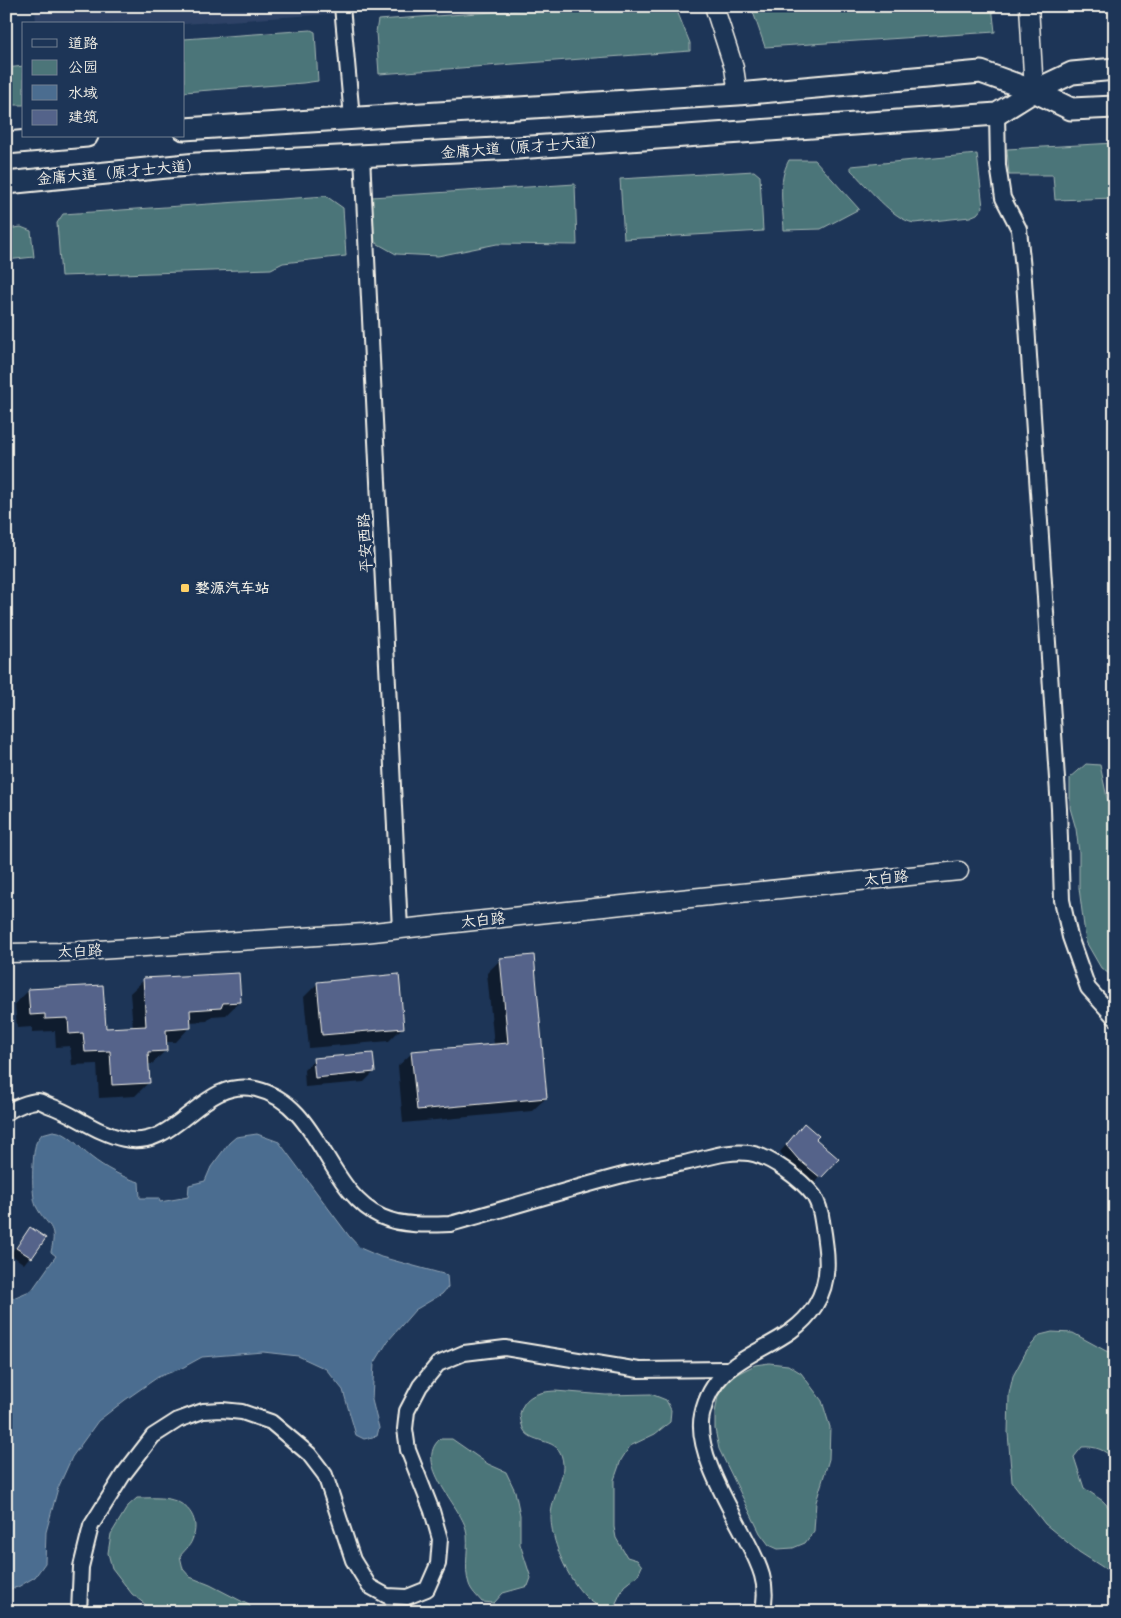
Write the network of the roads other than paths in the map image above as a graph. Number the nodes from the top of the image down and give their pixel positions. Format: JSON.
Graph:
{"nodes":[{"id":1,"x":342,"y":6,"type":"edge"},
{"id":2,"x":714,"y":6,"type":"edge"},
{"id":3,"x":1029,"y":6,"type":"edge"},
{"id":4,"x":1115,"y":69,"type":"edge"},
{"id":5,"x":1034,"y":91,"type":"junction"},
{"id":6,"x":738,"y":94,"type":"junction"},
{"id":7,"x":1115,"y":106,"type":"edge"},
{"id":8,"x":997,"y":114,"type":"junction"},
{"id":9,"x":352,"y":118,"type":"junction"},
{"id":10,"x":185,"y":129,"type":"edge"},
{"id":11,"x":63,"y":138,"type":"edge"},
{"id":12,"x":6,"y":143,"type":"edge"},
{"id":13,"x":362,"y":156,"type":"junction"},
{"id":14,"x":6,"y":183,"type":"edge"},
{"id":15,"x":959,"y":871,"type":"dead end"},
{"id":16,"x":400,"y":929,"type":"junction"},
{"id":17,"x":6,"y":953,"type":"edge"},
{"id":18,"x":1115,"y":1018,"type":"edge"},
{"id":19,"x":6,"y":1114,"type":"edge"},
{"id":20,"x":727,"y":1369,"type":"junction"},
{"id":21,"x":79,"y":1612,"type":"edge"},
{"id":22,"x":762,"y":1612,"type":"edge"}],
"edges":[{"from":1,"to":9,"type":"street"},
{"from":2,"to":6,"type":"street"},
{"from":3,"to":5,"type":"street"},
{"from":4,"to":5,"type":"main road","name":"金庸大道（原才士大道）"},
{"from":5,"to":6,"type":"main road"},
{"from":5,"to":7,"type":"main road"},
{"from":5,"to":8,"type":"main road","name":"金庸大道（原才士大道）"},
{"from":6,"to":9,"type":"main road"},
{"from":8,"to":13,"type":"main road","name":"金庸大道（原才士大道）"},
{"from":8,"to":18,"type":"street"},
{"from":9,"to":10,"type":"main road"},
{"from":11,"to":12,"type":"main road"},
{"from":13,"to":14,"type":"main road","name":"金庸大道（原才士大道）"},
{"from":13,"to":16,"type":"street","name":"平安西路"},
{"from":15,"to":16,"type":"street","name":"太白路"},
{"from":16,"to":17,"type":"street","name":"太白路"},
{"from":19,"to":20,"type":"street"},
{"from":20,"to":21,"type":"street"},
{"from":20,"to":22,"type":"street"}]}
